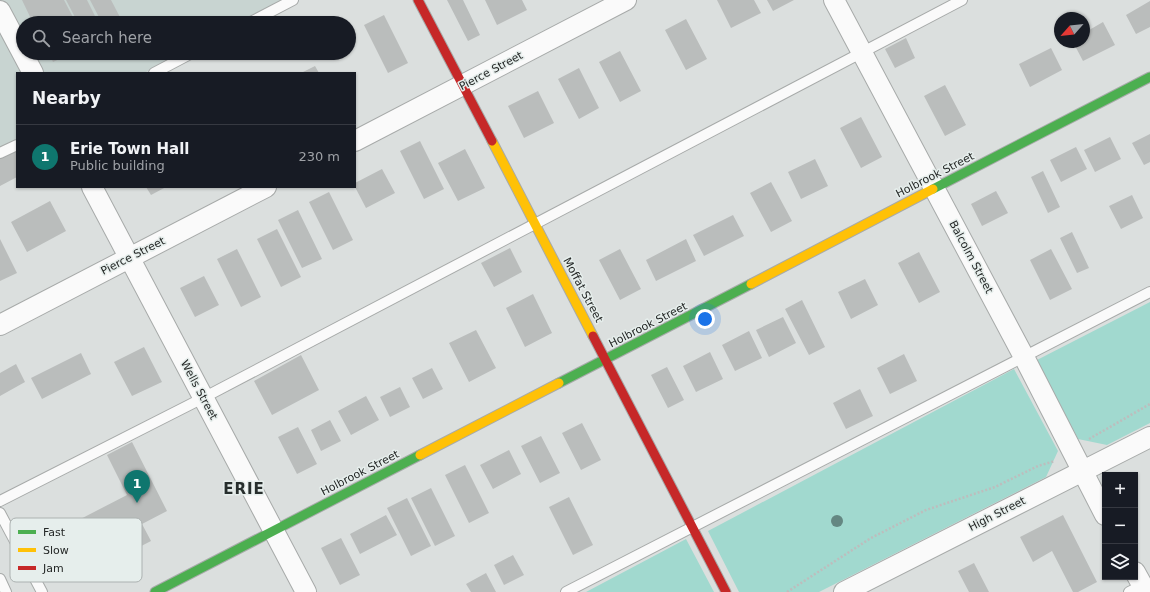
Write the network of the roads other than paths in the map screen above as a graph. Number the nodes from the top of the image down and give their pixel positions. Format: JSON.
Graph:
{"nodes":[{"id":1,"x":293,"y":0,"type":"edge"},
{"id":2,"x":418,"y":0,"type":"edge"},
{"id":3,"x":626,"y":0,"type":"edge"},
{"id":4,"x":834,"y":0,"type":"edge"},
{"id":5,"x":962,"y":0,"type":"edge"},
{"id":6,"x":0,"y":11,"type":"edge"},
{"id":7,"x":262,"y":16,"type":"edge"},
{"id":8,"x":16,"y":42,"type":"edge"},
{"id":9,"x":862,"y":52,"type":"junction"},
{"id":10,"x":25,"y":60,"type":"edge"},
{"id":11,"x":179,"y":60,"type":"edge"},
{"id":12,"x":31,"y":72,"type":"edge"},
{"id":13,"x":156,"y":72,"type":"edge"},
{"id":14,"x":1150,"y":77,"type":"edge"},
{"id":15,"x":463,"y":85,"type":"junction"},
{"id":16,"x":356,"y":140,"type":"edge"},
{"id":17,"x":16,"y":145,"type":"edge"},
{"id":18,"x":0,"y":153,"type":"edge"},
{"id":19,"x":93,"y":188,"type":"edge"},
{"id":20,"x":264,"y":188,"type":"edge"},
{"id":21,"x":935,"y":189,"type":"junction"},
{"id":22,"x":535,"y":223,"type":"junction"},
{"id":23,"x":129,"y":258,"type":"junction"},
{"id":24,"x":1150,"y":292,"type":"edge"},
{"id":25,"x":0,"y":325,"type":"edge"},
{"id":26,"x":1024,"y":357,"type":"junction"},
{"id":27,"x":606,"y":360,"type":"junction"},
{"id":28,"x":203,"y":398,"type":"junction"},
{"id":29,"x":1150,"y":437,"type":"edge"},
{"id":30,"x":1082,"y":471,"type":"junction"},
{"id":31,"x":0,"y":501,"type":"edge"},
{"id":32,"x":1102,"y":509,"type":"edge"},
{"id":33,"x":0,"y":513,"type":"edge"},
{"id":34,"x":693,"y":526,"type":"junction"},
{"id":35,"x":273,"y":531,"type":"junction"},
{"id":36,"x":10,"y":532,"type":"edge"},
{"id":37,"x":0,"y":579,"type":"edge"},
{"id":38,"x":37,"y":582,"type":"edge"},
{"id":39,"x":6,"y":592,"type":"edge"},
{"id":40,"x":42,"y":592,"type":"edge"},
{"id":41,"x":156,"y":592,"type":"edge"},
{"id":42,"x":306,"y":592,"type":"edge"},
{"id":43,"x":566,"y":592,"type":"edge"},
{"id":44,"x":726,"y":592,"type":"edge"},
{"id":45,"x":844,"y":592,"type":"edge"}],
"edges":[{"from":1,"to":7,"type":"lane"},
{"from":2,"to":15,"type":"street","name":"Moffat Street"},
{"from":3,"to":15,"type":"street","name":"Pierce Street"},
{"from":4,"to":9,"type":"street","name":"Balcolm Street"},
{"from":5,"to":9,"type":"lane"},
{"from":6,"to":8,"type":"street"},
{"from":9,"to":21,"type":"street","name":"Balcolm Street"},
{"from":9,"to":22,"type":"lane"},
{"from":10,"to":12,"type":"street"},
{"from":11,"to":13,"type":"lane"},
{"from":14,"to":21,"type":"street","name":"Holbrook Street"},
{"from":15,"to":16,"type":"street","name":"Pierce Street"},
{"from":15,"to":22,"type":"street","name":"Moffat Street"},
{"from":17,"to":18,"type":"lane"},
{"from":19,"to":23,"type":"street","name":"Wells Street"},
{"from":20,"to":23,"type":"street","name":"Pierce Street"},
{"from":21,"to":26,"type":"street","name":"Balcolm Street"},
{"from":21,"to":27,"type":"street","name":"Holbrook Street"},
{"from":22,"to":27,"type":"street","name":"Moffat Street"},
{"from":22,"to":28,"type":"lane"},
{"from":23,"to":25,"type":"street","name":"Pierce Street"},
{"from":23,"to":28,"type":"street","name":"Wells Street"},
{"from":24,"to":26,"type":"lane"},
{"from":26,"to":30,"type":"street","name":"Balcolm Street"},
{"from":26,"to":34,"type":"lane"},
{"from":27,"to":34,"type":"street","name":"Moffat Street"},
{"from":27,"to":35,"type":"street","name":"Holbrook Street"},
{"from":28,"to":31,"type":"lane"},
{"from":28,"to":35,"type":"street","name":"Wells Street"},
{"from":29,"to":30,"type":"street","name":"High Street"},
{"from":30,"to":32,"type":"street","name":"Balcolm Street"},
{"from":30,"to":45,"type":"street","name":"High Street"},
{"from":33,"to":36,"type":"lane"},
{"from":34,"to":43,"type":"lane"},
{"from":34,"to":44,"type":"street","name":"Moffat Street"},
{"from":35,"to":41,"type":"street","name":"Holbrook Street"},
{"from":35,"to":42,"type":"street","name":"Wells Street"},
{"from":37,"to":39,"type":"lane"},
{"from":38,"to":40,"type":"lane"}]}
